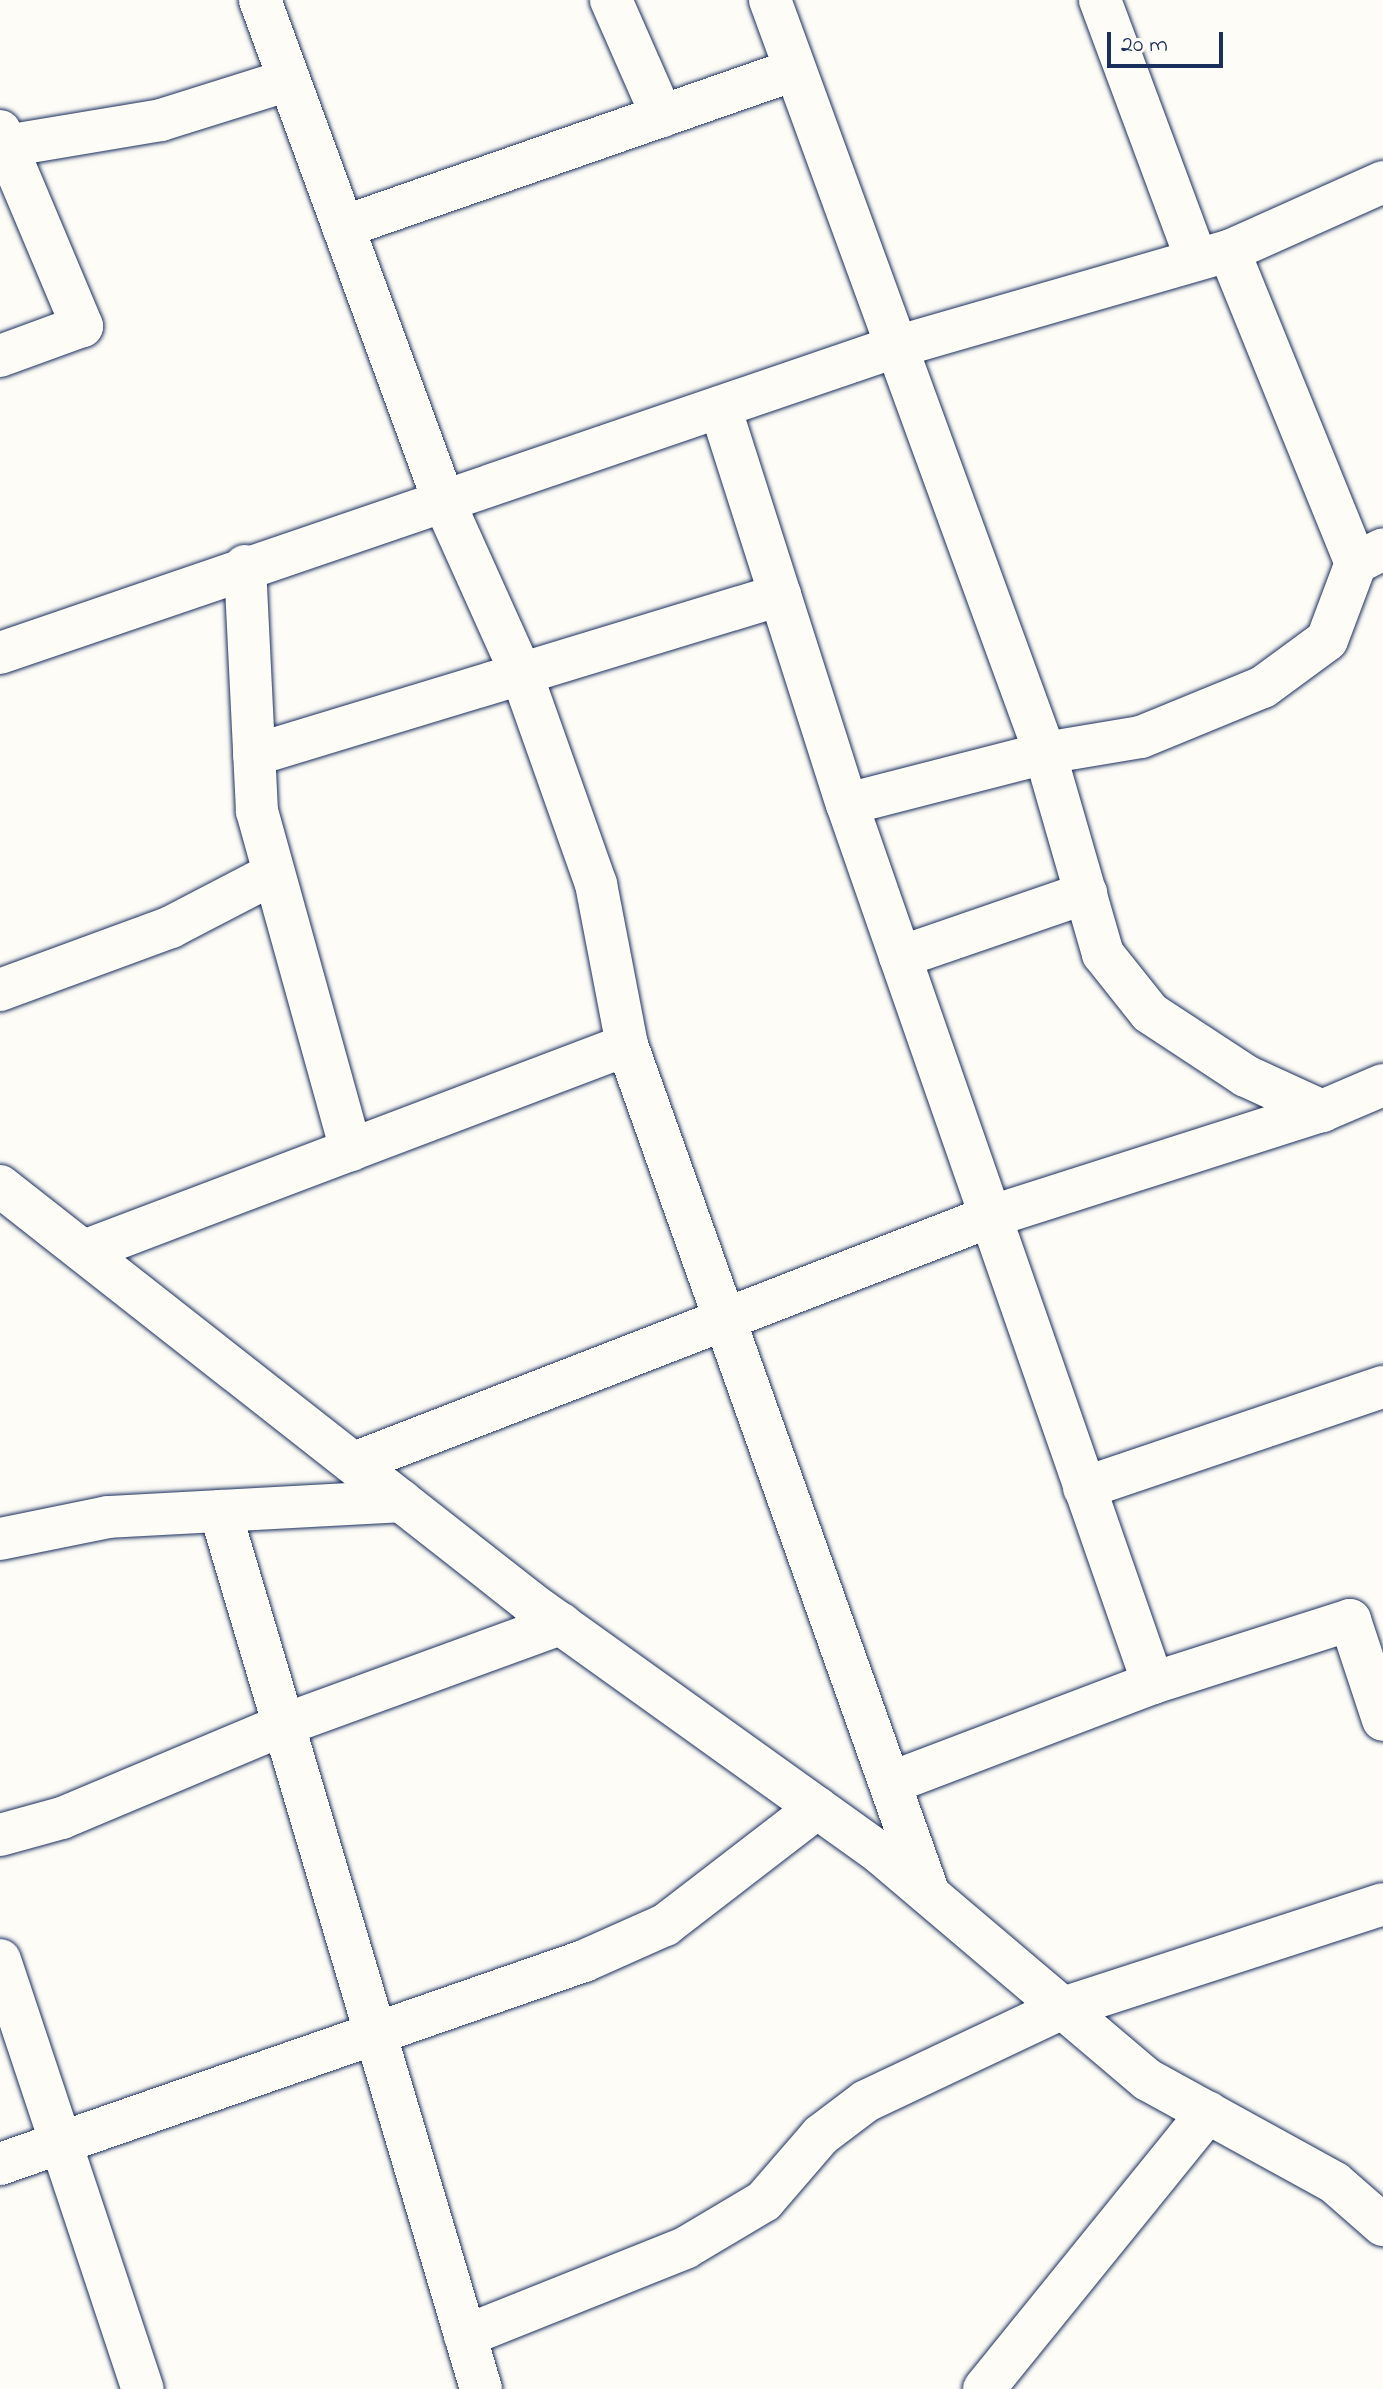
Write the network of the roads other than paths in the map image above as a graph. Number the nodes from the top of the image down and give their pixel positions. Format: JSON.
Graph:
{"nodes":[{"id":1,"x":260,"y":0,"type":"edge"},
{"id":2,"x":611,"y":0,"type":"edge"},
{"id":3,"x":770,"y":0,"type":"edge"},
{"id":4,"x":1100,"y":0,"type":"edge"},
{"id":5,"x":794,"y":70,"type":"junction"},
{"id":6,"x":289,"y":80,"type":"junction"},
{"id":7,"x":662,"y":116,"type":"junction"},
{"id":8,"x":2,"y":141,"type":"edge"},
{"id":9,"x":1383,"y":182,"type":"edge"},
{"id":10,"x":343,"y":227,"type":"junction"},
{"id":11,"x":1212,"y":254,"type":"junction"},
{"id":12,"x":892,"y":348,"type":"junction"},
{"id":13,"x":0,"y":356,"type":"edge"},
{"id":14,"x":720,"y":407,"type":"junction"},
{"id":15,"x":444,"y":502,"type":"junction"},
{"id":16,"x":1369,"y":556,"type":"edge"},
{"id":17,"x":245,"y":566,"type":"junction"},
{"id":18,"x":780,"y":595,"type":"junction"},
{"id":19,"x":0,"y":653,"type":"edge"},
{"id":20,"x":523,"y":678,"type":"junction"},
{"id":21,"x":1045,"y":753,"type":"junction"},
{"id":22,"x":254,"y":755,"type":"junction"},
{"id":23,"x":847,"y":804,"type":"junction"},
{"id":24,"x":271,"y":875,"type":"junction"},
{"id":25,"x":1086,"y":893,"type":"junction"},
{"id":26,"x":900,"y":957,"type":"junction"},
{"id":27,"x":0,"y":990,"type":"edge"},
{"id":28,"x":627,"y":1045,"type":"junction"},
{"id":29,"x":1383,"y":1085,"type":"edge"},
{"id":30,"x":1322,"y":1111,"type":"junction"},
{"id":31,"x":351,"y":1150,"type":"junction"},
{"id":32,"x":0,"y":1186,"type":"edge"},
{"id":33,"x":989,"y":1217,"type":"junction"},
{"id":34,"x":84,"y":1251,"type":"junction"},
{"id":35,"x":724,"y":1316,"type":"junction"},
{"id":36,"x":1383,"y":1387,"type":"edge"},
{"id":37,"x":354,"y":1463,"type":"junction"},
{"id":38,"x":1084,"y":1488,"type":"junction"},
{"id":39,"x":402,"y":1501,"type":"junction"},
{"id":40,"x":220,"y":1511,"type":"junction"},
{"id":41,"x":0,"y":1539,"type":"edge"},
{"id":42,"x":561,"y":1624,"type":"junction"},
{"id":43,"x":1153,"y":1683,"type":"junction"},
{"id":44,"x":1383,"y":1720,"type":"edge"},
{"id":45,"x":283,"y":1725,"type":"junction"},
{"id":46,"x":890,"y":1783,"type":"junction"},
{"id":47,"x":817,"y":1808,"type":"junction"},
{"id":48,"x":0,"y":1835,"type":"edge"},
{"id":49,"x":929,"y":1894,"type":"junction"},
{"id":50,"x":1383,"y":1904,"type":"edge"},
{"id":51,"x":0,"y":1960,"type":"edge"},
{"id":52,"x":1063,"y":2008,"type":"junction"},
{"id":53,"x":374,"y":2034,"type":"junction"},
{"id":54,"x":1208,"y":2112,"type":"junction"},
{"id":55,"x":60,"y":2143,"type":"junction"},
{"id":56,"x":0,"y":2164,"type":"edge"},
{"id":57,"x":1383,"y":2225,"type":"edge"},
{"id":58,"x":465,"y":2336,"type":"junction"},
{"id":59,"x":130,"y":2386,"type":"edge"},
{"id":60,"x":481,"y":2389,"type":"edge"},
{"id":61,"x":984,"y":2389,"type":"edge"}],
"edges":[{"from":1,"to":6,"type":"street"},
{"from":2,"to":7,"type":"street"},
{"from":3,"to":5,"type":"street"},
{"from":4,"to":11,"type":"street"},
{"from":5,"to":7,"type":"street"},
{"from":5,"to":12,"type":"street"},
{"from":6,"to":8,"type":"street"},
{"from":6,"to":10,"type":"street"},
{"from":7,"to":10,"type":"street"},
{"from":8,"to":13,"type":"street"},
{"from":9,"to":11,"type":"street"},
{"from":10,"to":15,"type":"street"},
{"from":11,"to":12,"type":"street"},
{"from":11,"to":16,"type":"street"},
{"from":12,"to":14,"type":"street"},
{"from":12,"to":21,"type":"street"},
{"from":14,"to":15,"type":"street"},
{"from":14,"to":18,"type":"street"},
{"from":15,"to":17,"type":"street"},
{"from":15,"to":20,"type":"street"},
{"from":16,"to":21,"type":"street"},
{"from":17,"to":19,"type":"street"},
{"from":17,"to":22,"type":"street"},
{"from":18,"to":20,"type":"street"},
{"from":18,"to":23,"type":"street"},
{"from":20,"to":22,"type":"street"},
{"from":20,"to":28,"type":"street"},
{"from":21,"to":23,"type":"street"},
{"from":21,"to":25,"type":"street"},
{"from":22,"to":24,"type":"street"},
{"from":23,"to":26,"type":"street"},
{"from":24,"to":27,"type":"street"},
{"from":24,"to":31,"type":"street"},
{"from":25,"to":26,"type":"street"},
{"from":25,"to":30,"type":"street"},
{"from":26,"to":33,"type":"street"},
{"from":28,"to":31,"type":"street"},
{"from":28,"to":35,"type":"street"},
{"from":29,"to":30,"type":"street"},
{"from":30,"to":33,"type":"street"},
{"from":31,"to":34,"type":"street"},
{"from":32,"to":34,"type":"street"},
{"from":33,"to":35,"type":"street"},
{"from":33,"to":38,"type":"street"},
{"from":34,"to":37,"type":"street"},
{"from":35,"to":37,"type":"street"},
{"from":35,"to":46,"type":"street"},
{"from":36,"to":38,"type":"street"},
{"from":37,"to":39,"type":"street"},
{"from":38,"to":43,"type":"street"},
{"from":39,"to":40,"type":"street"},
{"from":39,"to":42,"type":"street"},
{"from":40,"to":41,"type":"street"},
{"from":40,"to":45,"type":"street"},
{"from":42,"to":45,"type":"street"},
{"from":42,"to":47,"type":"street"},
{"from":43,"to":44,"type":"street"},
{"from":43,"to":46,"type":"street"},
{"from":45,"to":48,"type":"street"},
{"from":45,"to":53,"type":"street"},
{"from":46,"to":49,"type":"street"},
{"from":47,"to":49,"type":"street"},
{"from":47,"to":53,"type":"street"},
{"from":49,"to":52,"type":"street"},
{"from":50,"to":52,"type":"street"},
{"from":51,"to":55,"type":"street"},
{"from":52,"to":54,"type":"street"},
{"from":52,"to":58,"type":"street"},
{"from":53,"to":55,"type":"street"},
{"from":53,"to":58,"type":"street"},
{"from":54,"to":57,"type":"street"},
{"from":54,"to":61,"type":"street"},
{"from":55,"to":56,"type":"street"},
{"from":55,"to":59,"type":"street"},
{"from":58,"to":60,"type":"street"}]}
